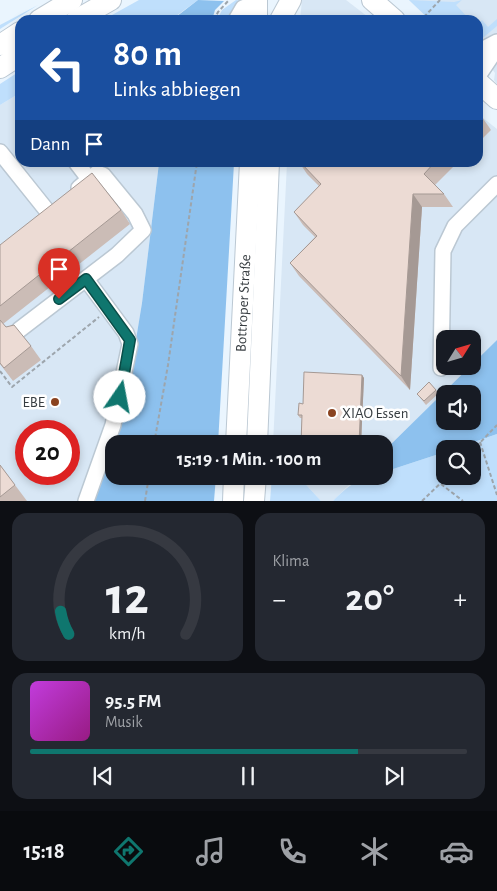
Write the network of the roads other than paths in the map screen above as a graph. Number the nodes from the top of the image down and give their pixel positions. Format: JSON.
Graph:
{"nodes":[{"id":1,"x":72,"y":0,"type":"edge"},
{"id":2,"x":111,"y":0,"type":"edge"},
{"id":3,"x":278,"y":0,"type":"edge"},
{"id":4,"x":291,"y":0,"type":"edge"},
{"id":5,"x":372,"y":0,"type":"edge"},
{"id":6,"x":389,"y":0,"type":"edge"},
{"id":7,"x":257,"y":7,"type":"edge"},
{"id":8,"x":47,"y":15,"type":"edge"},
{"id":9,"x":85,"y":15,"type":"edge"},
{"id":10,"x":239,"y":15,"type":"edge"},
{"id":11,"x":278,"y":15,"type":"edge"},
{"id":12,"x":281,"y":15,"type":"edge"},
{"id":13,"x":389,"y":15,"type":"edge"},
{"id":14,"x":413,"y":15,"type":"edge"},
{"id":15,"x":15,"y":35,"type":"edge"},
{"id":16,"x":497,"y":42,"type":"edge"},
{"id":17,"x":0,"y":45,"type":"edge"},
{"id":18,"x":497,"y":48,"type":"edge"},
{"id":19,"x":483,"y":49,"type":"edge"},
{"id":20,"x":15,"y":58,"type":"edge"},
{"id":21,"x":0,"y":68,"type":"edge"},
{"id":22,"x":483,"y":69,"type":"edge"},
{"id":23,"x":483,"y":93,"type":"edge"},
{"id":24,"x":497,"y":111,"type":"edge"},
{"id":25,"x":0,"y":152,"type":"edge"},
{"id":26,"x":250,"y":167,"type":"edge"},
{"id":27,"x":269,"y":167,"type":"edge"},
{"id":28,"x":94,"y":172,"type":"edge"},
{"id":29,"x":497,"y":184,"type":"edge"},
{"id":30,"x":48,"y":212,"type":"junction"},
{"id":31,"x":33,"y":224,"type":"edge"},
{"id":32,"x":86,"y":279,"type":"junction"},
{"id":33,"x":19,"y":330,"type":"edge"},
{"id":34,"x":442,"y":330,"type":"edge"},
{"id":35,"x":236,"y":435,"type":"edge"},
{"id":36,"x":257,"y":435,"type":"edge"},
{"id":37,"x":234,"y":485,"type":"edge"},
{"id":38,"x":255,"y":485,"type":"edge"},
{"id":39,"x":81,"y":501,"type":"edge"},
{"id":40,"x":233,"y":501,"type":"edge"},
{"id":41,"x":254,"y":501,"type":"edge"}],
"edges":[{"from":1,"to":8,"type":"main road"},
{"from":2,"to":9,"type":"main road"},
{"from":3,"to":11,"type":"main road"},
{"from":4,"to":12,"type":"main road"},
{"from":5,"to":13,"type":"main road"},
{"from":6,"to":14,"type":"main road"},
{"from":7,"to":10,"type":"street"},
{"from":15,"to":17,"type":"main road"},
{"from":16,"to":19,"type":"street"},
{"from":18,"to":22,"type":"street"},
{"from":20,"to":21,"type":"main road"},
{"from":23,"to":24,"type":"main road"},
{"from":25,"to":30,"type":"street"},
{"from":26,"to":35,"type":"main road","name":"Bottroper Straße"},
{"from":27,"to":36,"type":"main road","name":"Bottroper Straße"},
{"from":28,"to":30,"type":"street"},
{"from":28,"to":32,"type":"street"},
{"from":29,"to":34,"type":"street"},
{"from":30,"to":31,"type":"street"},
{"from":32,"to":33,"type":"street"},
{"from":32,"to":39,"type":"street"},
{"from":37,"to":40,"type":"main road"},
{"from":38,"to":41,"type":"main road"}]}
